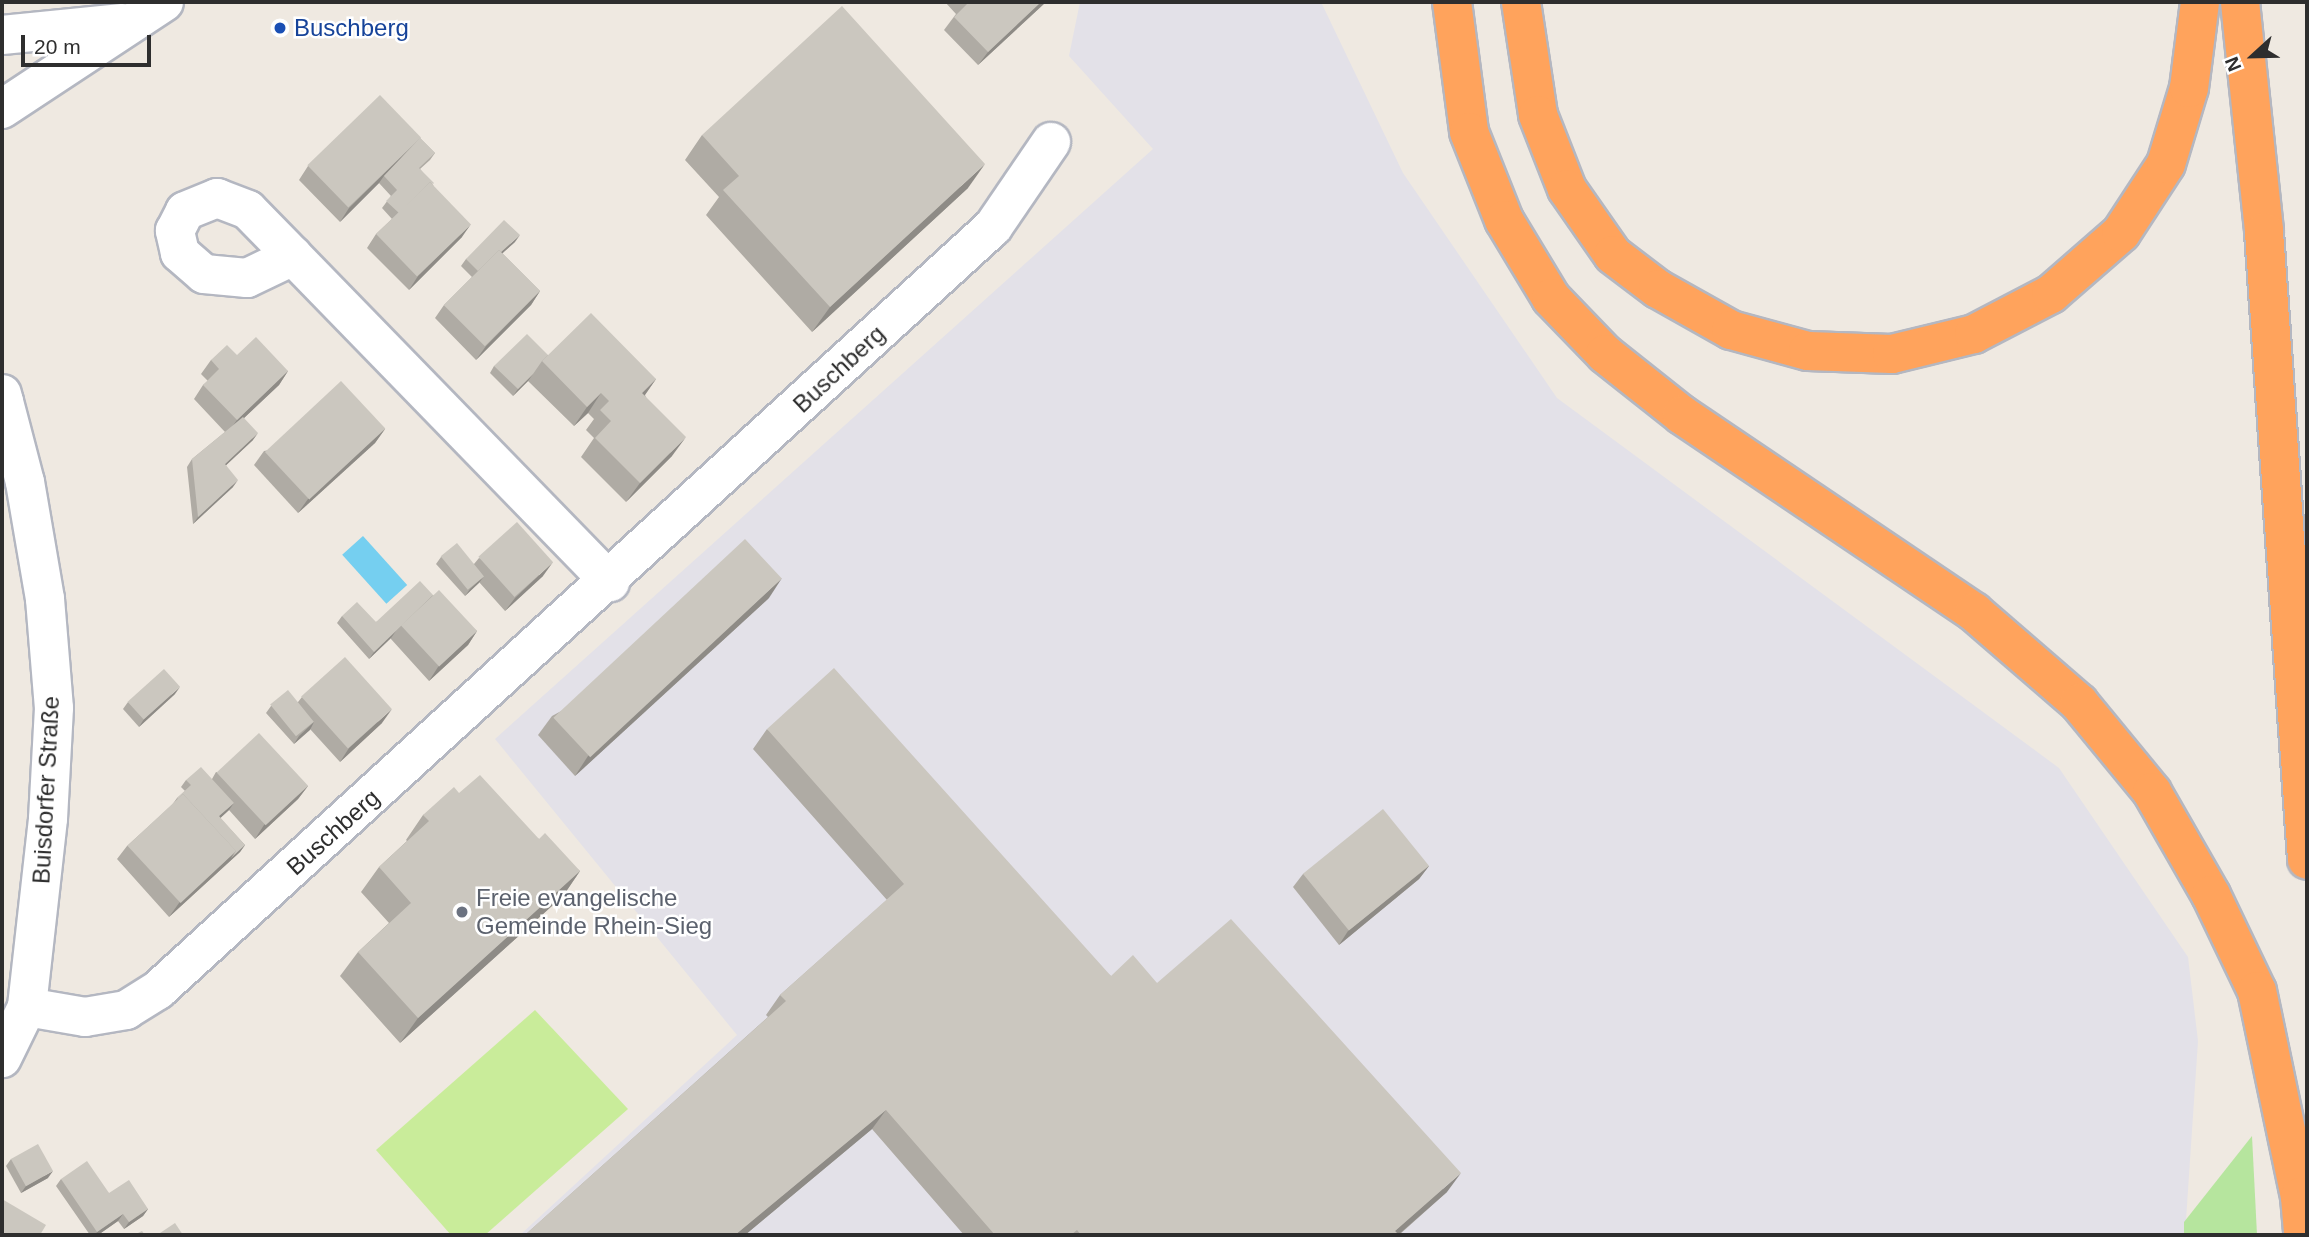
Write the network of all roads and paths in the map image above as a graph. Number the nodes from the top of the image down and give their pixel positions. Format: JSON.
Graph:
{"nodes":[{"id":1,"x":164,"y":2,"type":"edge"},
{"id":2,"x":1452,"y":2,"type":"edge"},
{"id":3,"x":1521,"y":2,"type":"edge"},
{"id":4,"x":2200,"y":2,"type":"edge"},
{"id":5,"x":2240,"y":2,"type":"edge"},
{"id":6,"x":127,"y":22,"type":"junction"},
{"id":7,"x":2,"y":35,"type":"edge"},
{"id":8,"x":2,"y":109,"type":"edge"},
{"id":9,"x":1051,"y":142,"type":"dead end"},
{"id":10,"x":293,"y":256,"type":"dead end"},
{"id":11,"x":3,"y":399,"type":"edge"},
{"id":12,"x":610,"y":582,"type":"junction"},
{"id":13,"x":2307,"y":860,"type":"edge"},
{"id":14,"x":27,"y":1007,"type":"junction"},
{"id":15,"x":2,"y":1058,"type":"edge"},
{"id":16,"x":2304,"y":1235,"type":"edge"}],
"edges":[{"from":1,"to":6,"type":"street"},
{"from":2,"to":16,"type":"highway"},
{"from":3,"to":4,"type":"highway"},
{"from":5,"to":13,"type":"highway"},
{"from":6,"to":7,"type":"street"},
{"from":6,"to":8,"type":"street"},
{"from":9,"to":12,"type":"street","name":"Buschberg"},
{"from":10,"to":12,"type":"street"},
{"from":11,"to":14,"type":"street","name":"Buisdorfer Straße"},
{"from":12,"to":14,"type":"street","name":"Buschberg"},
{"from":14,"to":15,"type":"street","name":"Buisdorfer Straße"}]}
